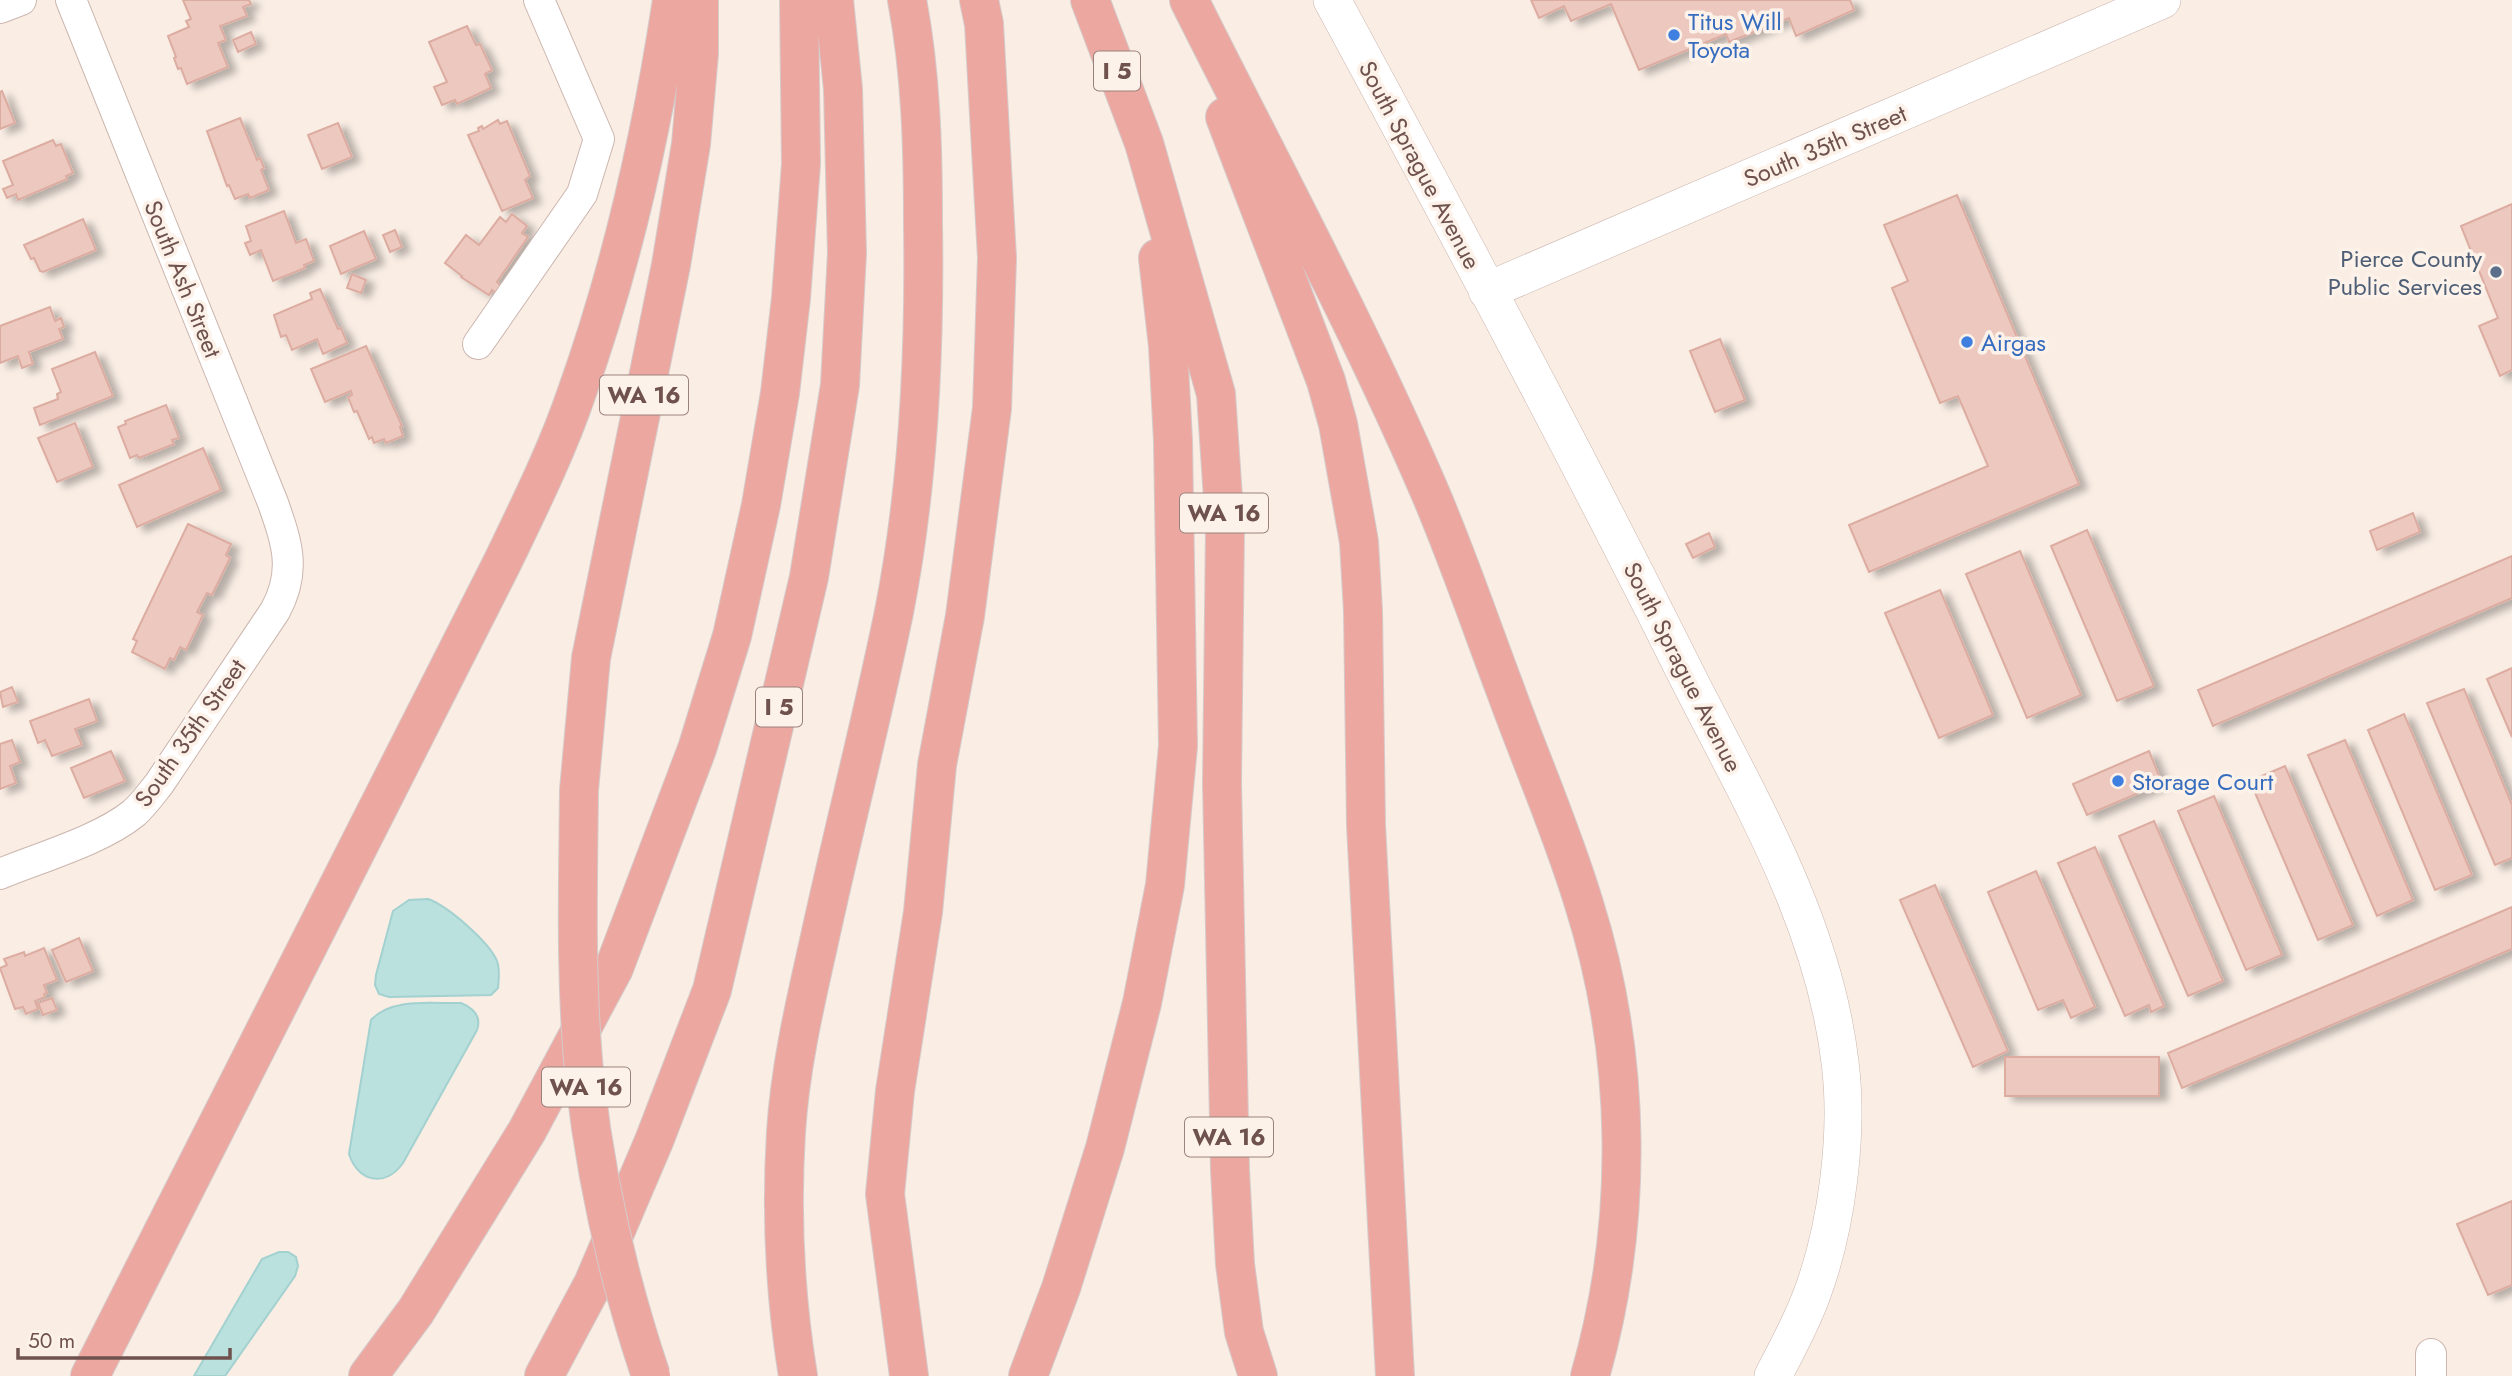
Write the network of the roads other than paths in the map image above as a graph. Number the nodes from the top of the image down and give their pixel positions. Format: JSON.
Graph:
{"nodes":[{"id":1,"x":20,"y":0,"type":"edge"},
{"id":2,"x":71,"y":0,"type":"edge"},
{"id":3,"x":539,"y":0,"type":"edge"},
{"id":4,"x":672,"y":0,"type":"edge"},
{"id":5,"x":699,"y":0,"type":"edge"},
{"id":6,"x":799,"y":0,"type":"edge"},
{"id":7,"x":834,"y":0,"type":"edge"},
{"id":8,"x":908,"y":0,"type":"edge"},
{"id":9,"x":979,"y":0,"type":"edge"},
{"id":10,"x":1090,"y":0,"type":"edge"},
{"id":11,"x":1183,"y":0,"type":"edge"},
{"id":12,"x":1189,"y":0,"type":"edge"},
{"id":13,"x":1332,"y":0,"type":"edge"},
{"id":14,"x":2162,"y":0,"type":"edge"},
{"id":15,"x":0,"y":9,"type":"edge"},
{"id":16,"x":1143,"y":142,"type":"junction"},
{"id":17,"x":1487,"y":291,"type":"junction"},
{"id":18,"x":478,"y":344,"type":"dead end"},
{"id":19,"x":289,"y":559,"type":"joint"},
{"id":20,"x":0,"y":873,"type":"edge"},
{"id":21,"x":90,"y":1376,"type":"edge"},
{"id":22,"x":368,"y":1376,"type":"edge"},
{"id":23,"x":544,"y":1376,"type":"edge"},
{"id":24,"x":651,"y":1376,"type":"edge"},
{"id":25,"x":798,"y":1376,"type":"edge"},
{"id":26,"x":909,"y":1376,"type":"edge"},
{"id":27,"x":1028,"y":1376,"type":"edge"},
{"id":28,"x":1258,"y":1376,"type":"edge"},
{"id":29,"x":1395,"y":1376,"type":"edge"},
{"id":30,"x":1591,"y":1376,"type":"edge"},
{"id":31,"x":1773,"y":1376,"type":"edge"}],
"edges":[{"from":1,"to":15,"type":"street"},
{"from":2,"to":19,"type":"street","name":"South Ash Street"},
{"from":3,"to":18,"type":"street"},
{"from":4,"to":21,"type":"highway"},
{"from":5,"to":24,"type":"highway","number":"WA 16","bridge":true},
{"from":6,"to":22,"type":"highway"},
{"from":7,"to":23,"type":"highway","number":"I 5"},
{"from":8,"to":25,"type":"highway"},
{"from":9,"to":26,"type":"highway"},
{"from":10,"to":16,"type":"highway","number":"I 5"},
{"from":11,"to":29,"type":"highway"},
{"from":12,"to":30,"type":"highway"},
{"from":13,"to":17,"type":"street","name":"South Sprague Avenue"},
{"from":14,"to":17,"type":"street","name":"South 35th Street"},
{"from":16,"to":27,"type":"highway","number":"I 5"},
{"from":16,"to":28,"type":"highway","number":"WA 16"},
{"from":17,"to":31,"type":"street","name":"South Sprague Avenue"},
{"from":19,"to":20,"type":"street","name":"South 35th Street"}]}
